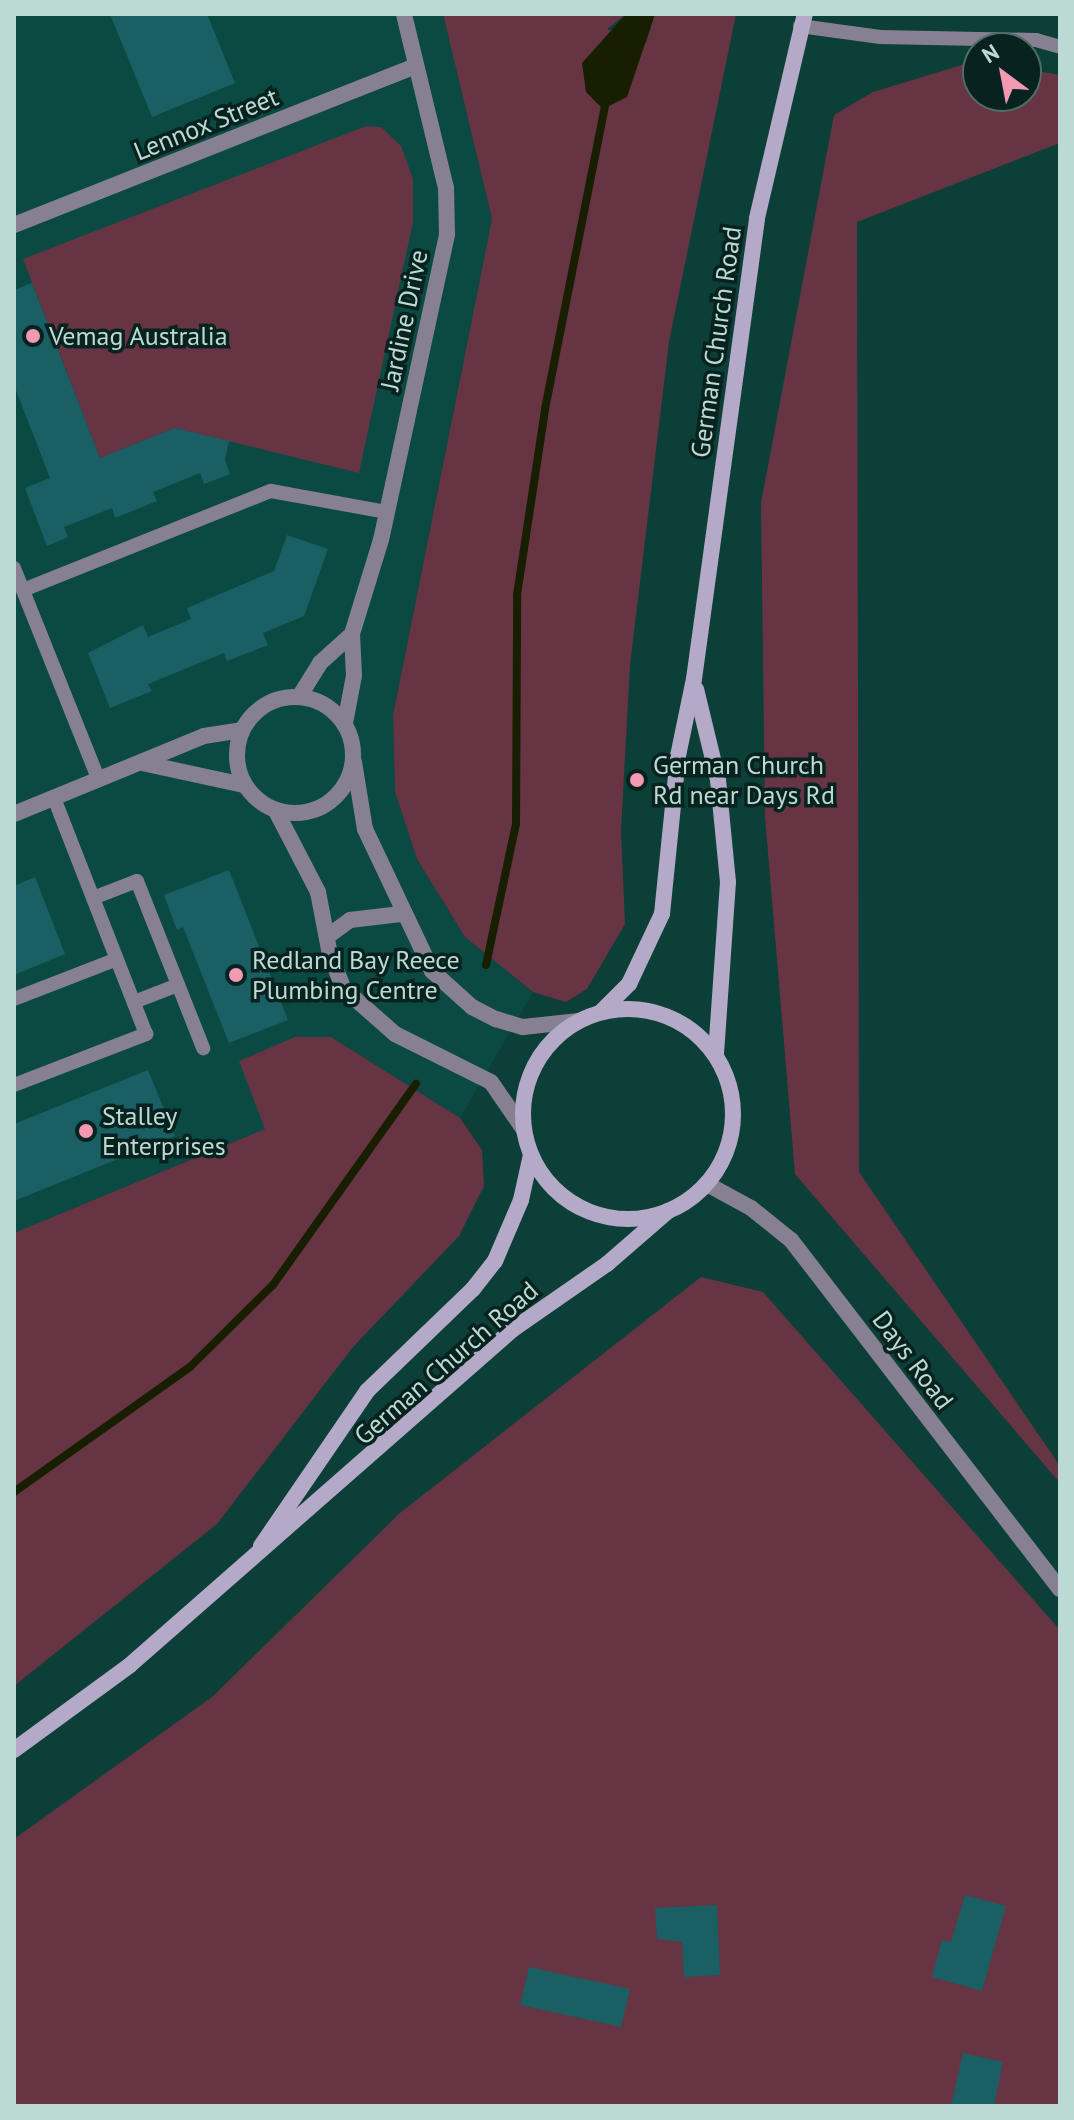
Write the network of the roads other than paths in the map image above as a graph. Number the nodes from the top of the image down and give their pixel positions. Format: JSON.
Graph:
{"nodes":[{"id":1,"x":404,"y":14,"type":"edge"},
{"id":2,"x":803,"y":20,"type":"edge"},
{"id":3,"x":1060,"y":47,"type":"edge"},
{"id":4,"x":416,"y":66,"type":"junction"},
{"id":5,"x":14,"y":225,"type":"edge"},
{"id":6,"x":387,"y":512,"type":"junction"},
{"id":7,"x":14,"y":568,"type":"edge"},
{"id":8,"x":23,"y":590,"type":"junction"},
{"id":9,"x":352,"y":634,"type":"junction"},
{"id":10,"x":694,"y":679,"type":"junction"},
{"id":11,"x":299,"y":697,"type":"junction"},
{"id":12,"x":345,"y":723,"type":"junction"},
{"id":13,"x":242,"y":730,"type":"junction"},
{"id":14,"x":354,"y":762,"type":"junction"},
{"id":15,"x":142,"y":763,"type":"junction"},
{"id":16,"x":99,"y":780,"type":"junction"},
{"id":17,"x":244,"y":785,"type":"junction"},
{"id":18,"x":54,"y":798,"type":"junction"},
{"id":19,"x":276,"y":811,"type":"junction"},
{"id":20,"x":14,"y":814,"type":"edge"},
{"id":21,"x":93,"y":898,"type":"junction"},
{"id":22,"x":401,"y":914,"type":"junction"},
{"id":23,"x":328,"y":936,"type":"junction"},
{"id":24,"x":117,"y":959,"type":"junction"},
{"id":25,"x":178,"y":985,"type":"junction"},
{"id":26,"x":14,"y":999,"type":"edge"},
{"id":27,"x":134,"y":1002,"type":"junction"},
{"id":28,"x":601,"y":1012,"type":"junction"},
{"id":29,"x":579,"y":1021,"type":"junction"},
{"id":30,"x":203,"y":1048,"type":"dead end"},
{"id":31,"x":716,"y":1054,"type":"junction"},
{"id":32,"x":14,"y":1085,"type":"edge"},
{"id":33,"x":524,"y":1130,"type":"junction"},
{"id":34,"x":531,"y":1155,"type":"junction"},
{"id":35,"x":707,"y":1184,"type":"junction"},
{"id":36,"x":668,"y":1211,"type":"junction"},
{"id":37,"x":256,"y":1554,"type":"junction"},
{"id":38,"x":1060,"y":1589,"type":"edge"},
{"id":39,"x":14,"y":1750,"type":"edge"}],
"edges":[{"from":1,"to":4,"type":"street","name":"Jardine Drive"},
{"from":2,"to":3,"type":"lane"},
{"from":2,"to":10,"type":"street","name":"German Church Road"},
{"from":4,"to":5,"type":"street","name":"Lennox Street"},
{"from":4,"to":6,"type":"street","name":"Jardine Drive"},
{"from":6,"to":8,"type":"lane"},
{"from":6,"to":9,"type":"street","name":"Jardine Drive"},
{"from":7,"to":8,"type":"lane"},
{"from":8,"to":16,"type":"lane"},
{"from":9,"to":11,"type":"street"},
{"from":9,"to":12,"type":"street"},
{"from":10,"to":28,"type":"street","name":"German Church Road"},
{"from":10,"to":31,"type":"street","name":"German Church Road"},
{"from":11,"to":12,"type":"street"},
{"from":11,"to":13,"type":"street"},
{"from":12,"to":14,"type":"street"},
{"from":13,"to":15,"type":"street"},
{"from":13,"to":17,"type":"street"},
{"from":14,"to":19,"type":"street"},
{"from":14,"to":22,"type":"street"},
{"from":15,"to":16,"type":"street"},
{"from":15,"to":17,"type":"street"},
{"from":16,"to":18,"type":"street"},
{"from":17,"to":19,"type":"street"},
{"from":18,"to":20,"type":"street"},
{"from":18,"to":21,"type":"lane"},
{"from":19,"to":23,"type":"street"},
{"from":21,"to":24,"type":"lane"},
{"from":21,"to":25,"type":"lane"},
{"from":22,"to":23,"type":"street"},
{"from":22,"to":29,"type":"street"},
{"from":23,"to":33,"type":"street"},
{"from":24,"to":26,"type":"lane"},
{"from":24,"to":27,"type":"lane"},
{"from":25,"to":27,"type":"lane"},
{"from":25,"to":30,"type":"lane"},
{"from":27,"to":32,"type":"lane"},
{"from":28,"to":29,"type":"street"},
{"from":28,"to":31,"type":"street"},
{"from":29,"to":33,"type":"street"},
{"from":31,"to":35,"type":"street"},
{"from":33,"to":34,"type":"street"},
{"from":34,"to":36,"type":"street"},
{"from":34,"to":37,"type":"street","name":"German Church Road"},
{"from":35,"to":36,"type":"street"},
{"from":35,"to":38,"type":"street","name":"Days Road"},
{"from":36,"to":37,"type":"street","name":"German Church Road"},
{"from":37,"to":39,"type":"street","name":"German Church Road"}]}
